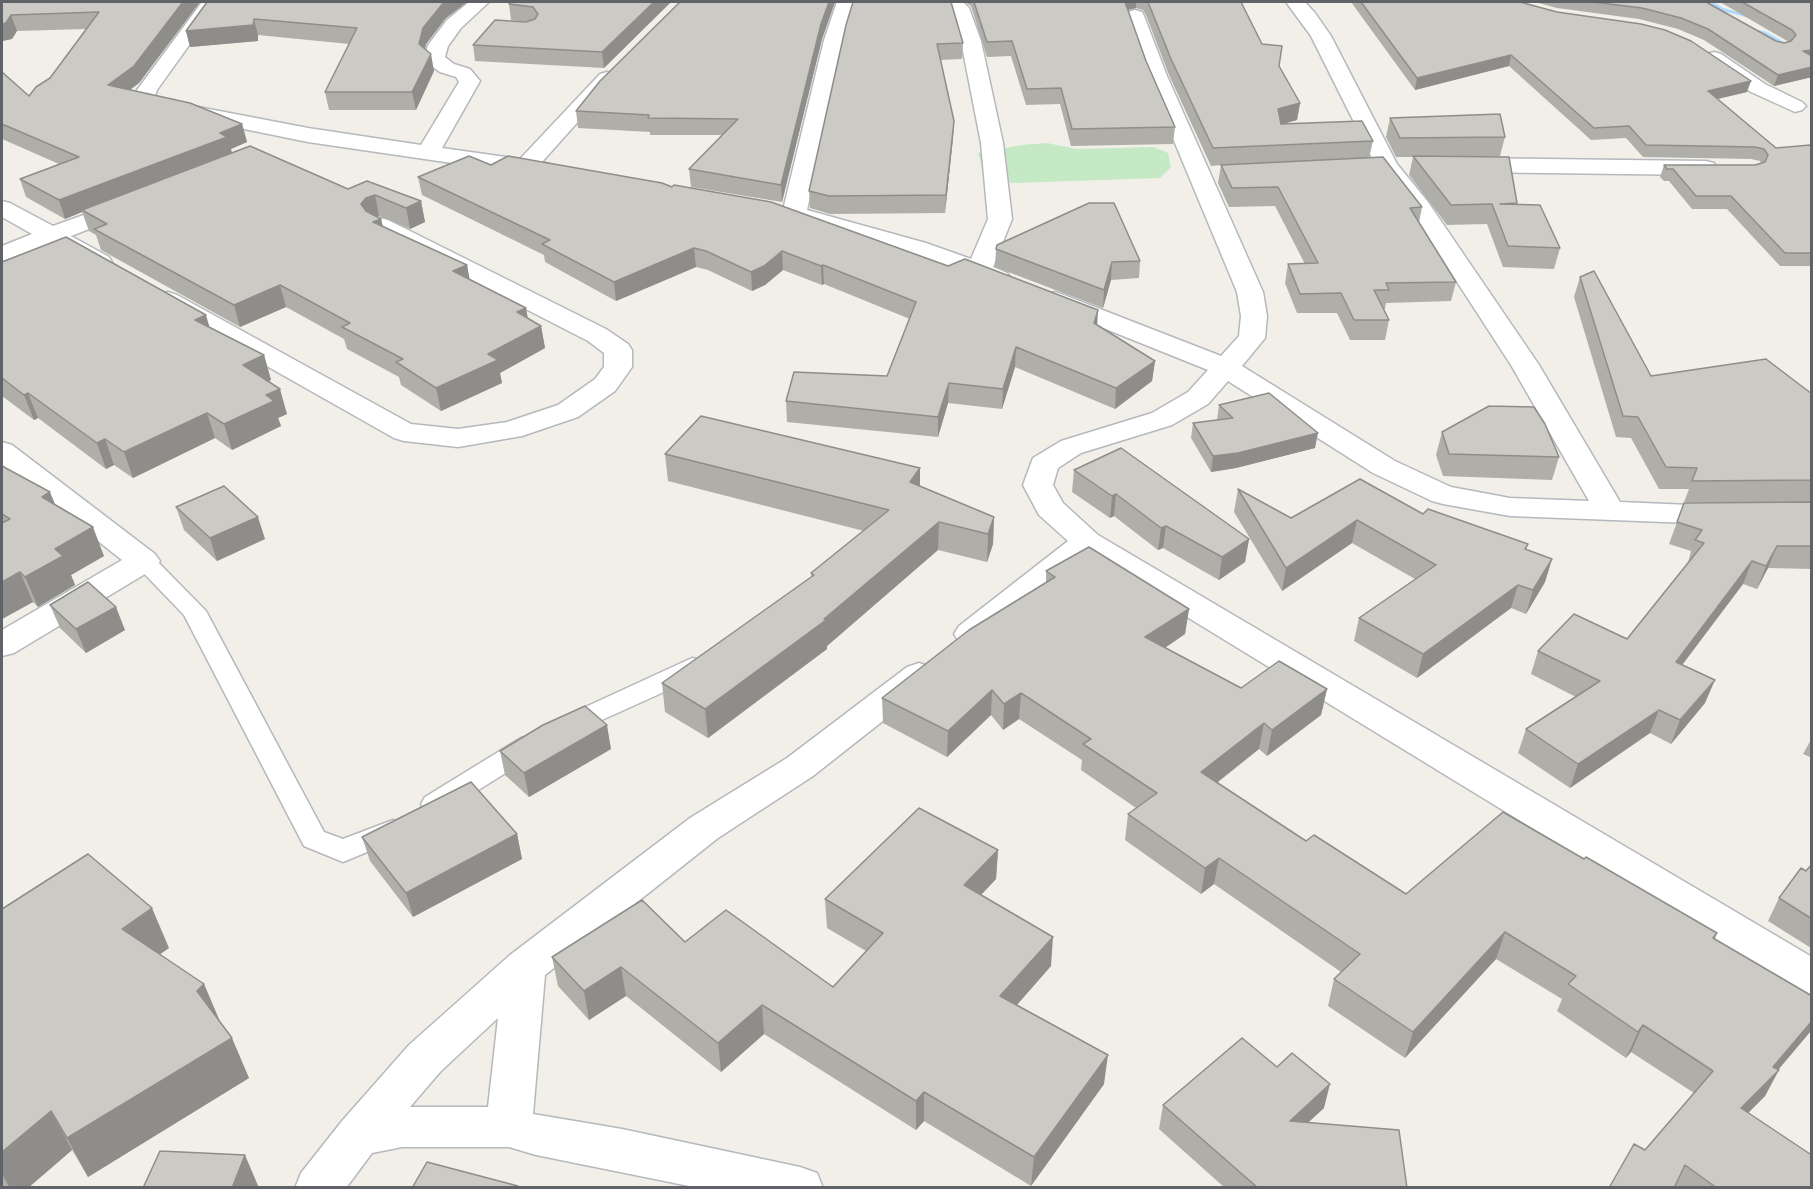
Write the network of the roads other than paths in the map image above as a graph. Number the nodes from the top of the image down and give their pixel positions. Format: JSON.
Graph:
{"nodes":[{"id":1,"x":212,"y":2,"type":"edge"},
{"id":2,"x":480,"y":2,"type":"edge"},
{"id":3,"x":846,"y":2,"type":"edge"},
{"id":4,"x":946,"y":2,"type":"edge"},
{"id":5,"x":1295,"y":2,"type":"edge"},
{"id":6,"x":1135,"y":16,"type":"dead end"},
{"id":7,"x":454,"y":24,"type":"junction"},
{"id":8,"x":485,"y":26,"type":"dead end"},
{"id":9,"x":1696,"y":46,"type":"edge"},
{"id":10,"x":618,"y":66,"type":"edge"},
{"id":11,"x":1795,"y":106,"type":"dead end"},
{"id":12,"x":308,"y":135,"type":"junction"},
{"id":13,"x":275,"y":148,"type":"dead end"},
{"id":14,"x":428,"y":152,"type":"junction"},
{"id":15,"x":1444,"y":165,"type":"edge"},
{"id":16,"x":525,"y":167,"type":"junction"},
{"id":17,"x":1729,"y":168,"type":"edge"},
{"id":18,"x":560,"y":173,"type":"edge"},
{"id":19,"x":153,"y":196,"type":"edge"},
{"id":20,"x":2,"y":208,"type":"edge"},
{"id":21,"x":380,"y":225,"type":"edge"},
{"id":22,"x":53,"y":236,"type":"junction"},
{"id":23,"x":2,"y":254,"type":"edge"},
{"id":24,"x":979,"y":270,"type":"junction"},
{"id":25,"x":1225,"y":367,"type":"junction"},
{"id":26,"x":2,"y":451,"type":"edge"},
{"id":27,"x":1610,"y":511,"type":"junction"},
{"id":28,"x":1812,"y":513,"type":"edge"},
{"id":29,"x":1087,"y":542,"type":"junction"},
{"id":30,"x":144,"y":561,"type":"junction"},
{"id":31,"x":2,"y":645,"type":"edge"},
{"id":32,"x":713,"y":652,"type":"edge"},
{"id":33,"x":525,"y":967,"type":"junction"},
{"id":34,"x":1812,"y":978,"type":"edge"},
{"id":35,"x":509,"y":1127,"type":"junction"},
{"id":36,"x":358,"y":1135,"type":"junction"},
{"id":37,"x":318,"y":1188,"type":"edge"},
{"id":38,"x":800,"y":1188,"type":"edge"}],
"edges":[{"from":1,"to":12,"type":"street"},
{"from":2,"to":7,"type":"street"},
{"from":3,"to":24,"type":"street"},
{"from":4,"to":24,"type":"street"},
{"from":5,"to":27,"type":"street"},
{"from":6,"to":25,"type":"street"},
{"from":7,"to":8,"type":"street"},
{"from":7,"to":14,"type":"street"},
{"from":9,"to":11,"type":"street"},
{"from":10,"to":16,"type":"street"},
{"from":12,"to":13,"type":"street"},
{"from":12,"to":14,"type":"street"},
{"from":14,"to":16,"type":"street"},
{"from":15,"to":17,"type":"street"},
{"from":16,"to":18,"type":"street"},
{"from":19,"to":22,"type":"street"},
{"from":20,"to":22,"type":"street"},
{"from":21,"to":22,"type":"street"},
{"from":22,"to":23,"type":"street"},
{"from":24,"to":25,"type":"street"},
{"from":25,"to":27,"type":"street"},
{"from":25,"to":29,"type":"street"},
{"from":26,"to":30,"type":"street"},
{"from":27,"to":28,"type":"street"},
{"from":29,"to":33,"type":"street"},
{"from":29,"to":34,"type":"street"},
{"from":30,"to":31,"type":"street"},
{"from":30,"to":32,"type":"lane"},
{"from":33,"to":35,"type":"street"},
{"from":33,"to":36,"type":"street"},
{"from":35,"to":36,"type":"street"},
{"from":35,"to":38,"type":"street"},
{"from":36,"to":37,"type":"street"}]}
